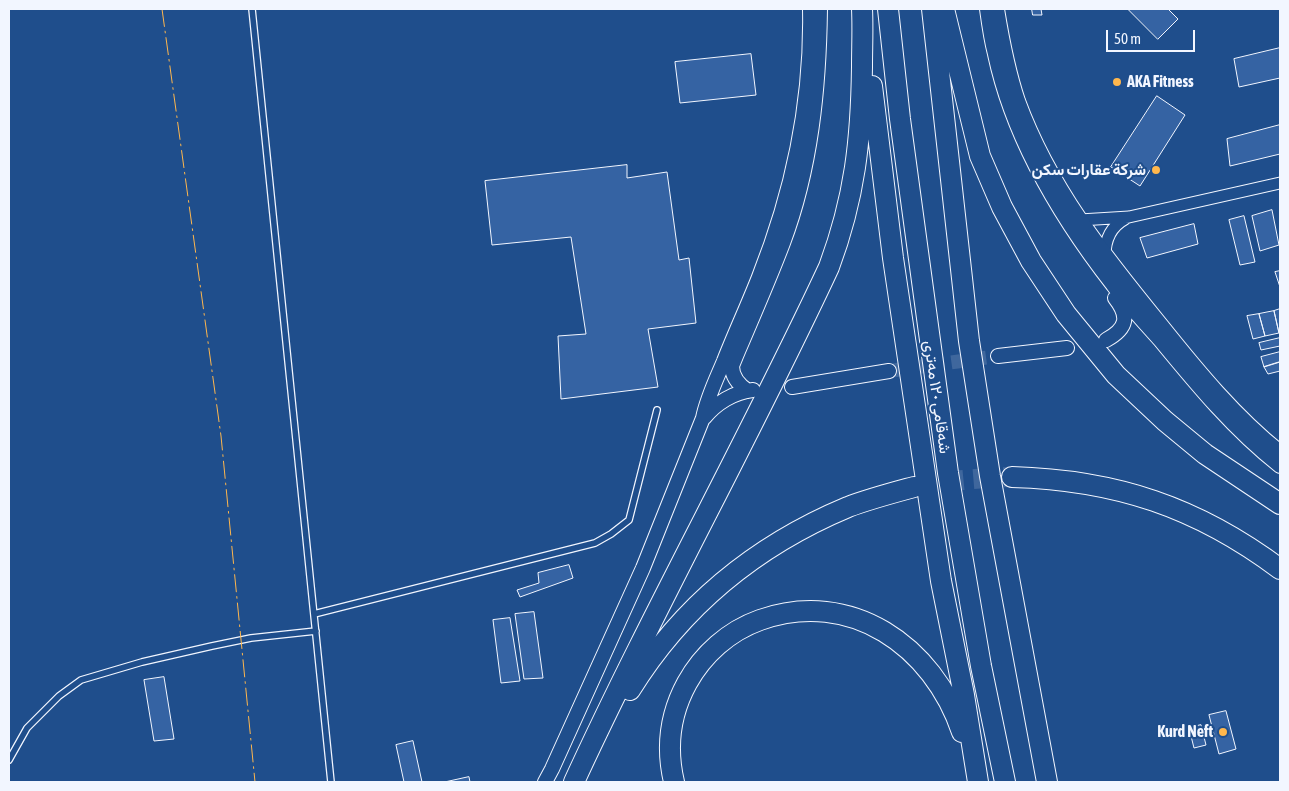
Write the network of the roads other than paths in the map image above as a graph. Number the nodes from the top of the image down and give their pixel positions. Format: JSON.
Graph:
{"nodes":[{"id":1,"x":252,"y":9,"type":"edge"},
{"id":2,"x":810,"y":9,"type":"edge"},
{"id":3,"x":820,"y":9,"type":"edge"},
{"id":4,"x":888,"y":9,"type":"edge"},
{"id":5,"x":932,"y":9,"type":"edge"},
{"id":6,"x":944,"y":9,"type":"edge"},
{"id":7,"x":986,"y":9,"type":"edge"},
{"id":8,"x":997,"y":9,"type":"edge"},
{"id":9,"x":862,"y":12,"type":"edge"},
{"id":10,"x":1280,"y":183,"type":"edge"},
{"id":11,"x":1129,"y":218,"type":"junction"},
{"id":12,"x":1080,"y":220,"type":"junction"},
{"id":13,"x":1104,"y":256,"type":"junction"},
{"id":14,"x":1112,"y":285,"type":"junction"},
{"id":15,"x":1106,"y":340,"type":"dead end"},
{"id":16,"x":1067,"y":348,"type":"dead end"},
{"id":17,"x":998,"y":356,"type":"tunnel mouth"},
{"id":18,"x":889,"y":371,"type":"tunnel mouth"},
{"id":19,"x":792,"y":387,"type":"dead end"},
{"id":20,"x":657,"y":410,"type":"dead end"},
{"id":21,"x":703,"y":418,"type":"junction"},
{"id":22,"x":1280,"y":452,"type":"edge"},
{"id":23,"x":1280,"y":466,"type":"edge"},
{"id":24,"x":1012,"y":477,"type":"tunnel mouth"},
{"id":25,"x":914,"y":487,"type":"tunnel mouth"},
{"id":26,"x":1280,"y":504,"type":"edge"},
{"id":27,"x":1280,"y":569,"type":"edge"},
{"id":28,"x":314,"y":614,"type":"junction"},
{"id":29,"x":316,"y":631,"type":"junction"},
{"id":30,"x":9,"y":760,"type":"edge"},
{"id":31,"x":331,"y":782,"type":"edge"},
{"id":32,"x":545,"y":782,"type":"edge"},
{"id":33,"x":574,"y":782,"type":"edge"},
{"id":34,"x":674,"y":782,"type":"edge"},
{"id":35,"x":977,"y":782,"type":"edge"},
{"id":36,"x":1005,"y":782,"type":"edge"},
{"id":37,"x":1047,"y":782,"type":"edge"}],
"edges":[{"from":1,"to":28,"type":"lane"},
{"from":2,"to":21,"type":"street"},
{"from":3,"to":21,"type":"street"},
{"from":4,"to":36,"type":"highway","name":"شەقامی ١٢٠ مەتری"},
{"from":5,"to":37,"type":"highway"},
{"from":6,"to":26,"type":"highway"},
{"from":7,"to":14,"type":"street"},
{"from":8,"to":12,"type":"street"},
{"from":9,"to":33,"type":"highway"},
{"from":9,"to":35,"type":"highway"},
{"from":10,"to":11,"type":"street"},
{"from":11,"to":12,"type":"street"},
{"from":11,"to":13,"type":"street"},
{"from":12,"to":13,"type":"street"},
{"from":13,"to":22,"type":"street"},
{"from":14,"to":15,"type":"street"},
{"from":14,"to":23,"type":"street"},
{"from":16,"to":17,"type":"street"},
{"from":18,"to":19,"type":"street"},
{"from":20,"to":28,"type":"lane"},
{"from":21,"to":32,"type":"street"},
{"from":24,"to":27,"type":"highway"},
{"from":25,"to":33,"type":"highway"},
{"from":28,"to":29,"type":"lane"},
{"from":29,"to":30,"type":"lane"},
{"from":29,"to":31,"type":"lane"},
{"from":34,"to":35,"type":"highway"}]}
